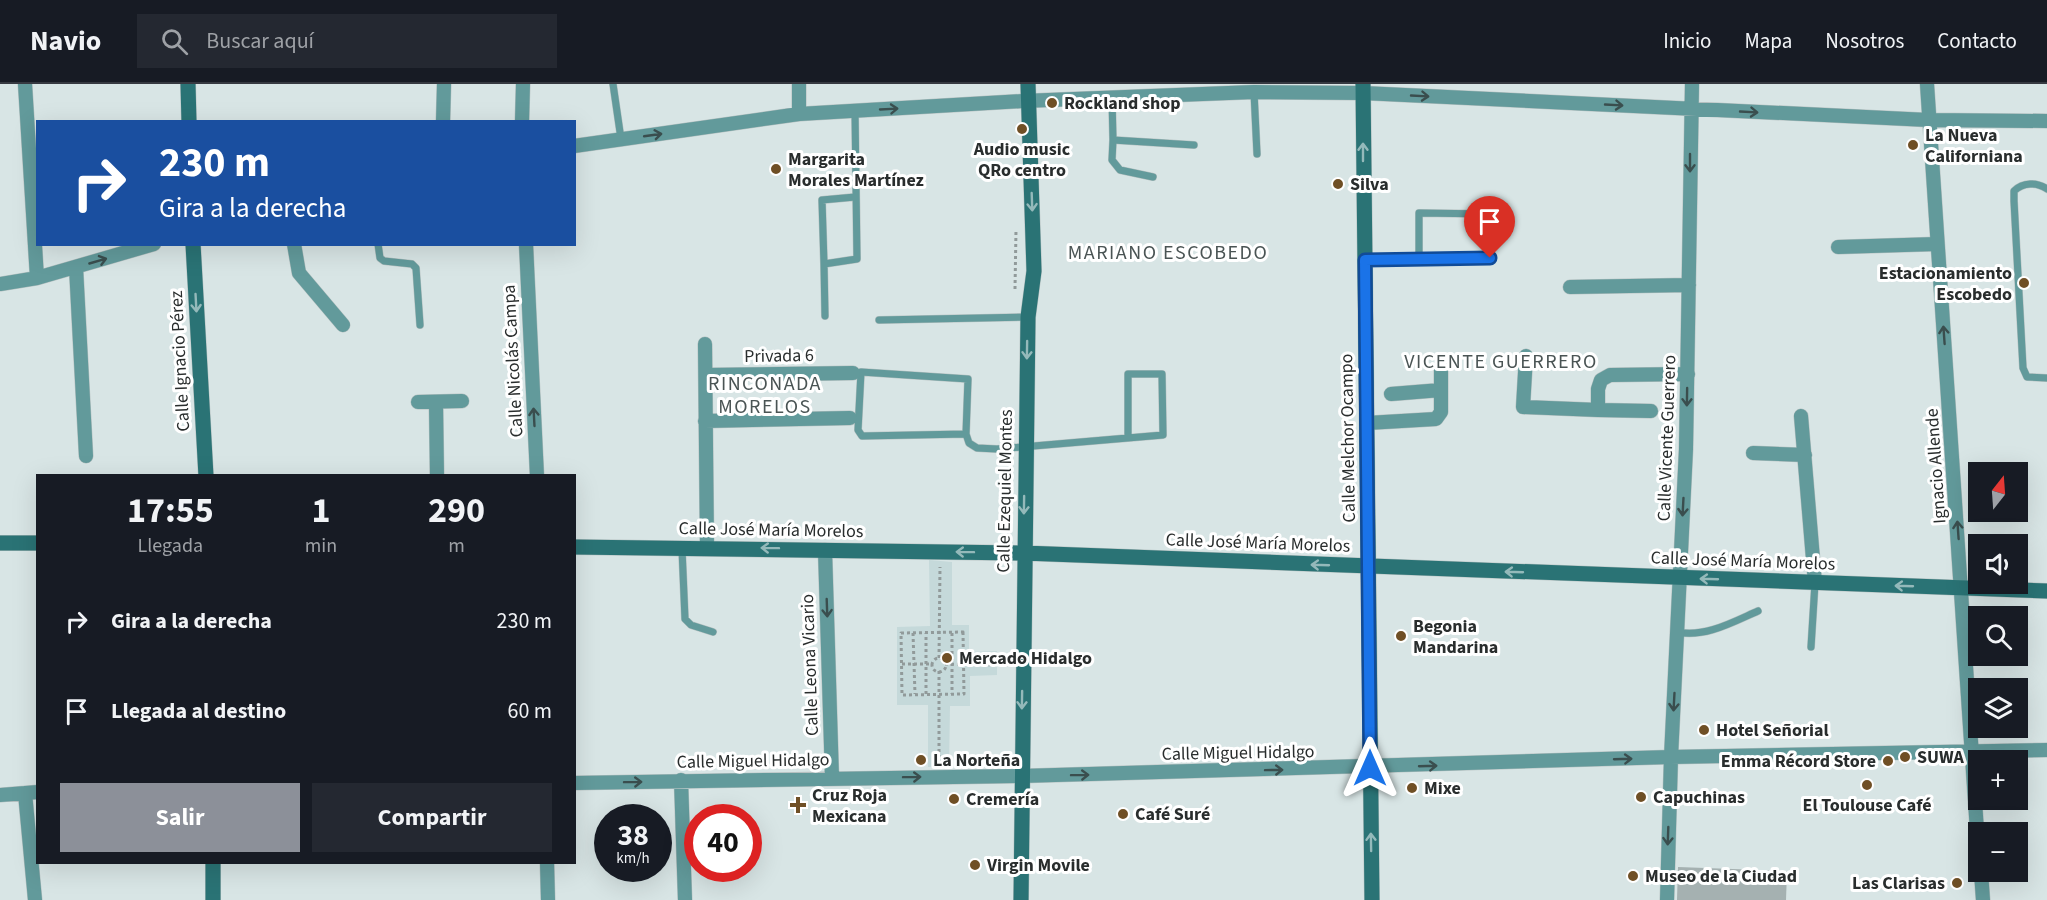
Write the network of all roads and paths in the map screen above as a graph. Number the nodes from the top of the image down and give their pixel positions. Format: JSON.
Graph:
{"nodes":[{"id":1,"x":25,"y":84,"type":"edge"},
{"id":2,"x":188,"y":84,"type":"edge"},
{"id":3,"x":444,"y":84,"type":"edge"},
{"id":4,"x":523,"y":84,"type":"edge"},
{"id":5,"x":613,"y":84,"type":"edge"},
{"id":6,"x":799,"y":84,"type":"edge"},
{"id":7,"x":1028,"y":84,"type":"edge"},
{"id":8,"x":1692,"y":84,"type":"edge"},
{"id":9,"x":1927,"y":84,"type":"edge"},
{"id":10,"x":1363,"y":88,"type":"edge"},
{"id":11,"x":1254,"y":92,"type":"junction"},
{"id":12,"x":1112,"y":98,"type":"junction"},
{"id":13,"x":1028,"y":101,"type":"junction"},
{"id":14,"x":1690,"y":109,"type":"junction"},
{"id":15,"x":855,"y":111,"type":"junction"},
{"id":16,"x":799,"y":114,"type":"junction"},
{"id":17,"x":189,"y":120,"type":"edge"},
{"id":18,"x":443,"y":120,"type":"edge"},
{"id":19,"x":522,"y":120,"type":"edge"},
{"id":20,"x":1928,"y":120,"type":"junction"},
{"id":21,"x":2047,"y":121,"type":"edge"},
{"id":22,"x":621,"y":139,"type":"junction"},
{"id":23,"x":1113,"y":140,"type":"junction"},
{"id":24,"x":1194,"y":145,"type":"dead end"},
{"id":25,"x":576,"y":146,"type":"edge"},
{"id":26,"x":1257,"y":154,"type":"dead end"},
{"id":27,"x":1153,"y":177,"type":"dead end"},
{"id":28,"x":2047,"y":189,"type":"edge"},
{"id":29,"x":855,"y":197,"type":"junction"},
{"id":30,"x":1937,"y":244,"type":"junction"},
{"id":31,"x":147,"y":246,"type":"edge"},
{"id":32,"x":193,"y":246,"type":"edge"},
{"id":33,"x":294,"y":246,"type":"edge"},
{"id":34,"x":378,"y":246,"type":"edge"},
{"id":35,"x":526,"y":246,"type":"edge"},
{"id":36,"x":1838,"y":247,"type":"dead end"},
{"id":37,"x":1419,"y":259,"type":"junction"},
{"id":38,"x":1365,"y":260,"type":"junction"},
{"id":39,"x":824,"y":264,"type":"junction"},
{"id":40,"x":76,"y":267,"type":"junction"},
{"id":41,"x":37,"y":278,"type":"junction"},
{"id":42,"x":0,"y":284,"type":"edge"},
{"id":43,"x":1689,"y":285,"type":"junction"},
{"id":44,"x":1570,"y":287,"type":"dead end"},
{"id":45,"x":825,"y":316,"type":"dead end"},
{"id":46,"x":1028,"y":316,"type":"junction"},
{"id":47,"x":879,"y":320,"type":"dead end"},
{"id":48,"x":343,"y":325,"type":"dead end"},
{"id":49,"x":420,"y":325,"type":"dead end"},
{"id":50,"x":705,"y":344,"type":"dead end"},
{"id":51,"x":1526,"y":356,"type":"dead end"},
{"id":52,"x":1441,"y":369,"type":"dead end"},
{"id":53,"x":853,"y":373,"type":"dead end"},
{"id":54,"x":1688,"y":374,"type":"junction"},
{"id":55,"x":706,"y":375,"type":"junction"},
{"id":56,"x":2047,"y":378,"type":"edge"},
{"id":57,"x":1441,"y":390,"type":"junction"},
{"id":58,"x":1391,"y":394,"type":"dead end"},
{"id":59,"x":462,"y":401,"type":"dead end"},
{"id":60,"x":418,"y":402,"type":"dead end"},
{"id":61,"x":436,"y":403,"type":"junction"},
{"id":62,"x":1598,"y":410,"type":"junction"},
{"id":63,"x":1651,"y":411,"type":"dead end"},
{"id":64,"x":1801,"y":416,"type":"dead end"},
{"id":65,"x":850,"y":418,"type":"dead end"},
{"id":66,"x":705,"y":421,"type":"junction"},
{"id":67,"x":1367,"y":423,"type":"junction"},
{"id":68,"x":966,"y":434,"type":"junction"},
{"id":69,"x":1128,"y":438,"type":"junction"},
{"id":70,"x":1026,"y":446,"type":"junction"},
{"id":71,"x":1753,"y":453,"type":"dead end"},
{"id":72,"x":1804,"y":455,"type":"junction"},
{"id":73,"x":86,"y":456,"type":"dead end"},
{"id":74,"x":206,"y":474,"type":"edge"},
{"id":75,"x":436,"y":474,"type":"edge"},
{"id":76,"x":537,"y":474,"type":"edge"},
{"id":77,"x":0,"y":543,"type":"edge"},
{"id":78,"x":36,"y":543,"type":"edge"},
{"id":79,"x":576,"y":547,"type":"edge"},
{"id":80,"x":707,"y":547,"type":"junction"},
{"id":81,"x":682,"y":548,"type":"junction"},
{"id":82,"x":825,"y":550,"type":"junction"},
{"id":83,"x":940,"y":552,"type":"junction"},
{"id":84,"x":1023,"y":553,"type":"junction"},
{"id":85,"x":1368,"y":567,"type":"junction"},
{"id":86,"x":1680,"y":578,"type":"junction"},
{"id":87,"x":1815,"y":583,"type":"junction"},
{"id":88,"x":1963,"y":588,"type":"junction"},
{"id":89,"x":2047,"y":591,"type":"edge"},
{"id":90,"x":1758,"y":611,"type":"dead end"},
{"id":91,"x":713,"y":632,"type":"dead end"},
{"id":92,"x":913,"y":632,"type":"junction"},
{"id":93,"x":926,"y":632,"type":"junction"},
{"id":94,"x":939,"y":632,"type":"junction"},
{"id":95,"x":952,"y":632,"type":"junction"},
{"id":96,"x":1677,"y":632,"type":"junction"},
{"id":97,"x":1811,"y":647,"type":"dead end"},
{"id":98,"x":939,"y":658,"type":"junction"},
{"id":99,"x":902,"y":664,"type":"junction"},
{"id":100,"x":914,"y":664,"type":"junction"},
{"id":101,"x":926,"y":664,"type":"junction"},
{"id":102,"x":932,"y":664,"type":"junction"},
{"id":103,"x":945,"y":664,"type":"junction"},
{"id":104,"x":952,"y":664,"type":"junction"},
{"id":105,"x":963,"y":664,"type":"junction"},
{"id":106,"x":1022,"y":664,"type":"junction"},
{"id":107,"x":939,"y":671,"type":"junction"},
{"id":108,"x":926,"y":694,"type":"junction"},
{"id":109,"x":939,"y":694,"type":"junction"},
{"id":110,"x":952,"y":694,"type":"junction"},
{"id":111,"x":913,"y":696,"type":"junction"},
{"id":112,"x":1971,"y":750,"type":"edge"},
{"id":113,"x":2047,"y":750,"type":"edge"},
{"id":114,"x":2028,"y":751,"type":"edge"},
{"id":115,"x":1968,"y":753,"type":"edge"},
{"id":116,"x":1671,"y":757,"type":"junction"},
{"id":117,"x":1370,"y":768,"type":"junction"},
{"id":118,"x":1021,"y":776,"type":"junction"},
{"id":119,"x":939,"y":777,"type":"junction"},
{"id":120,"x":832,"y":778,"type":"junction"},
{"id":121,"x":681,"y":780,"type":"junction"},
{"id":122,"x":576,"y":783,"type":"edge"},
{"id":123,"x":31,"y":792,"type":"edge"},
{"id":124,"x":0,"y":795,"type":"edge"},
{"id":125,"x":213,"y":864,"type":"edge"},
{"id":126,"x":547,"y":864,"type":"edge"},
{"id":127,"x":1982,"y":882,"type":"edge"},
{"id":128,"x":35,"y":900,"type":"edge"},
{"id":129,"x":213,"y":900,"type":"edge"},
{"id":130,"x":548,"y":900,"type":"edge"},
{"id":131,"x":686,"y":900,"type":"edge"},
{"id":132,"x":1021,"y":900,"type":"edge"},
{"id":133,"x":1372,"y":900,"type":"edge"},
{"id":134,"x":1667,"y":900,"type":"edge"},
{"id":135,"x":1983,"y":900,"type":"edge"}],
"edges":[{"from":1,"to":41,"type":"street"},
{"from":2,"to":17,"type":"street"},
{"from":3,"to":18,"type":"street"},
{"from":4,"to":19,"type":"street"},
{"from":5,"to":22,"type":"lane"},
{"from":6,"to":16,"type":"street"},
{"from":7,"to":13,"type":"street","name":"Calle Ezequiel Montes"},
{"from":8,"to":14,"type":"street","name":"Calle Vicente Guerrero"},
{"from":9,"to":20,"type":"street","name":"Ignacio Allende"},
{"from":10,"to":11,"type":"street"},
{"from":10,"to":14,"type":"street","one_way":true},
{"from":38,"to":10,"type":"street","name":"Calle Melchor Ocampo","one_way":true},
{"from":11,"to":12,"type":"street"},
{"from":11,"to":26,"type":"lane"},
{"from":12,"to":13,"type":"street"},
{"from":12,"to":23,"type":"lane"},
{"from":15,"to":13,"type":"street","one_way":true},
{"from":13,"to":46,"type":"street","name":"Calle Ezequiel Montes","one_way":true},
{"from":14,"to":20,"type":"street","one_way":true},
{"from":14,"to":43,"type":"street","name":"Calle Vicente Guerrero","one_way":true},
{"from":15,"to":16,"type":"street"},
{"from":15,"to":29,"type":"lane"},
{"from":22,"to":16,"type":"street","one_way":true},
{"from":20,"to":21,"type":"street"},
{"from":20,"to":30,"type":"street","name":"Ignacio Allende"},
{"from":22,"to":25,"type":"street"},
{"from":23,"to":24,"type":"lane"},
{"from":23,"to":27,"type":"lane"},
{"from":28,"to":56,"type":"lane"},
{"from":29,"to":39,"type":"lane"},
{"from":29,"to":39,"type":"lane"},
{"from":30,"to":36,"type":"street"},
{"from":88,"to":30,"type":"street","name":"Ignacio Allende","one_way":true},
{"from":40,"to":31,"type":"street","one_way":true},
{"from":32,"to":74,"type":"street","name":"Calle Ignacio Pérez","one_way":true},
{"from":33,"to":48,"type":"street"},
{"from":34,"to":49,"type":"lane"},
{"from":76,"to":35,"type":"street","name":"Calle Nicolás Campa","one_way":true},
{"from":37,"to":37,"type":"lane"},
{"from":37,"to":38,"type":"lane"},
{"from":38,"to":67,"type":"street","name":"Calle Melchor Ocampo"},
{"from":39,"to":45,"type":"lane"},
{"from":40,"to":41,"type":"street"},
{"from":40,"to":73,"type":"street"},
{"from":41,"to":42,"type":"street"},
{"from":43,"to":44,"type":"street"},
{"from":43,"to":54,"type":"street","name":"Calle Vicente Guerrero"},
{"from":46,"to":47,"type":"lane"},
{"from":46,"to":70,"type":"street","name":"Calle Ezequiel Montes","one_way":true},
{"from":50,"to":55,"type":"street"},
{"from":51,"to":62,"type":"street"},
{"from":52,"to":57,"type":"street"},
{"from":53,"to":55,"type":"street","name":"Privada 6"},
{"from":54,"to":62,"type":"street"},
{"from":54,"to":86,"type":"street","name":"Calle Vicente Guerrero","one_way":true},
{"from":55,"to":66,"type":"street"},
{"from":57,"to":58,"type":"street"},
{"from":57,"to":67,"type":"street"},
{"from":59,"to":61,"type":"street"},
{"from":60,"to":61,"type":"street"},
{"from":61,"to":75,"type":"street"},
{"from":62,"to":63,"type":"street"},
{"from":64,"to":72,"type":"street"},
{"from":65,"to":66,"type":"street"},
{"from":66,"to":80,"type":"street"},
{"from":67,"to":85,"type":"street","name":"Calle Melchor Ocampo"},
{"from":68,"to":68,"type":"lane"},
{"from":68,"to":70,"type":"lane"},
{"from":69,"to":69,"type":"lane"},
{"from":69,"to":70,"type":"lane"},
{"from":70,"to":84,"type":"street","name":"Calle Ezequiel Montes","one_way":true},
{"from":71,"to":72,"type":"street"},
{"from":72,"to":87,"type":"street"},
{"from":77,"to":78,"type":"street"},
{"from":79,"to":81,"type":"street","name":"Calle José María Morelos"},
{"from":80,"to":81,"type":"street","name":"Calle José María Morelos"},
{"from":82,"to":80,"type":"street","name":"Calle José María Morelos","one_way":true},
{"from":81,"to":91,"type":"lane"},
{"from":82,"to":83,"type":"street","name":"Calle José María Morelos"},
{"from":82,"to":120,"type":"street","name":"Calle Leona Vicario","one_way":true},
{"from":84,"to":83,"type":"street","name":"Calle José María Morelos","one_way":true},
{"from":83,"to":94,"type":"path"},
{"from":85,"to":84,"type":"street","name":"Calle José María Morelos","one_way":true},
{"from":84,"to":106,"type":"street","name":"Calle Ezequiel Montes"},
{"from":86,"to":85,"type":"street","name":"Calle José María Morelos","one_way":true},
{"from":85,"to":117,"type":"street","name":"Calle Melchor Ocampo"},
{"from":87,"to":86,"type":"street","name":"Calle José María Morelos","one_way":true},
{"from":86,"to":96,"type":"street","name":"Calle Vicente Guerrero"},
{"from":88,"to":87,"type":"street","name":"Calle José María Morelos","one_way":true},
{"from":87,"to":97,"type":"lane"},
{"from":88,"to":89,"type":"street","name":"Calle José María Morelos"},
{"from":88,"to":112,"type":"street","name":"Ignacio Allende"},
{"from":90,"to":96,"type":"lane"},
{"from":92,"to":93,"type":"path"},
{"from":92,"to":99,"type":"path"},
{"from":92,"to":100,"type":"path"},
{"from":93,"to":94,"type":"path"},
{"from":93,"to":101,"type":"path"},
{"from":94,"to":95,"type":"path"},
{"from":94,"to":98,"type":"path"},
{"from":95,"to":104,"type":"path"},
{"from":95,"to":105,"type":"path"},
{"from":96,"to":116,"type":"street","name":"Calle Vicente Guerrero","one_way":true},
{"from":98,"to":102,"type":"path"},
{"from":98,"to":103,"type":"path"},
{"from":99,"to":100,"type":"path"},
{"from":99,"to":111,"type":"path"},
{"from":100,"to":101,"type":"path"},
{"from":100,"to":111,"type":"path"},
{"from":101,"to":102,"type":"path"},
{"from":101,"to":108,"type":"path"},
{"from":102,"to":107,"type":"path"},
{"from":103,"to":104,"type":"path"},
{"from":103,"to":107,"type":"path"},
{"from":104,"to":105,"type":"path"},
{"from":104,"to":110,"type":"path"},
{"from":105,"to":106,"type":"path"},
{"from":105,"to":110,"type":"path"},
{"from":106,"to":118,"type":"street","name":"Calle Ezequiel Montes","one_way":true},
{"from":107,"to":109,"type":"path"},
{"from":108,"to":109,"type":"path"},
{"from":108,"to":111,"type":"path"},
{"from":109,"to":110,"type":"path"},
{"from":109,"to":119,"type":"path"},
{"from":113,"to":114,"type":"street","name":"Calle Miguel Hidalgo"},
{"from":115,"to":116,"type":"street","name":"Calle Miguel Hidalgo"},
{"from":117,"to":116,"type":"street","name":"Calle Miguel Hidalgo","one_way":true},
{"from":116,"to":134,"type":"street","name":"Calle Vicente Guerrero","one_way":true},
{"from":118,"to":117,"type":"street","name":"Calle Miguel Hidalgo","one_way":true},
{"from":133,"to":117,"type":"street","name":"Calle Melchor Ocampo","one_way":true},
{"from":118,"to":119,"type":"street","name":"Calle Miguel Hidalgo"},
{"from":118,"to":132,"type":"street","name":"Calle Ezequiel Montes"},
{"from":120,"to":119,"type":"street","name":"Calle Miguel Hidalgo","one_way":true},
{"from":120,"to":121,"type":"street","name":"Calle Miguel Hidalgo"},
{"from":122,"to":121,"type":"street","name":"Calle Miguel Hidalgo","one_way":true},
{"from":121,"to":131,"type":"street"},
{"from":123,"to":124,"type":"street"},
{"from":123,"to":128,"type":"street"},
{"from":125,"to":129,"type":"street"},
{"from":126,"to":130,"type":"street"},
{"from":127,"to":135,"type":"street"}]}
